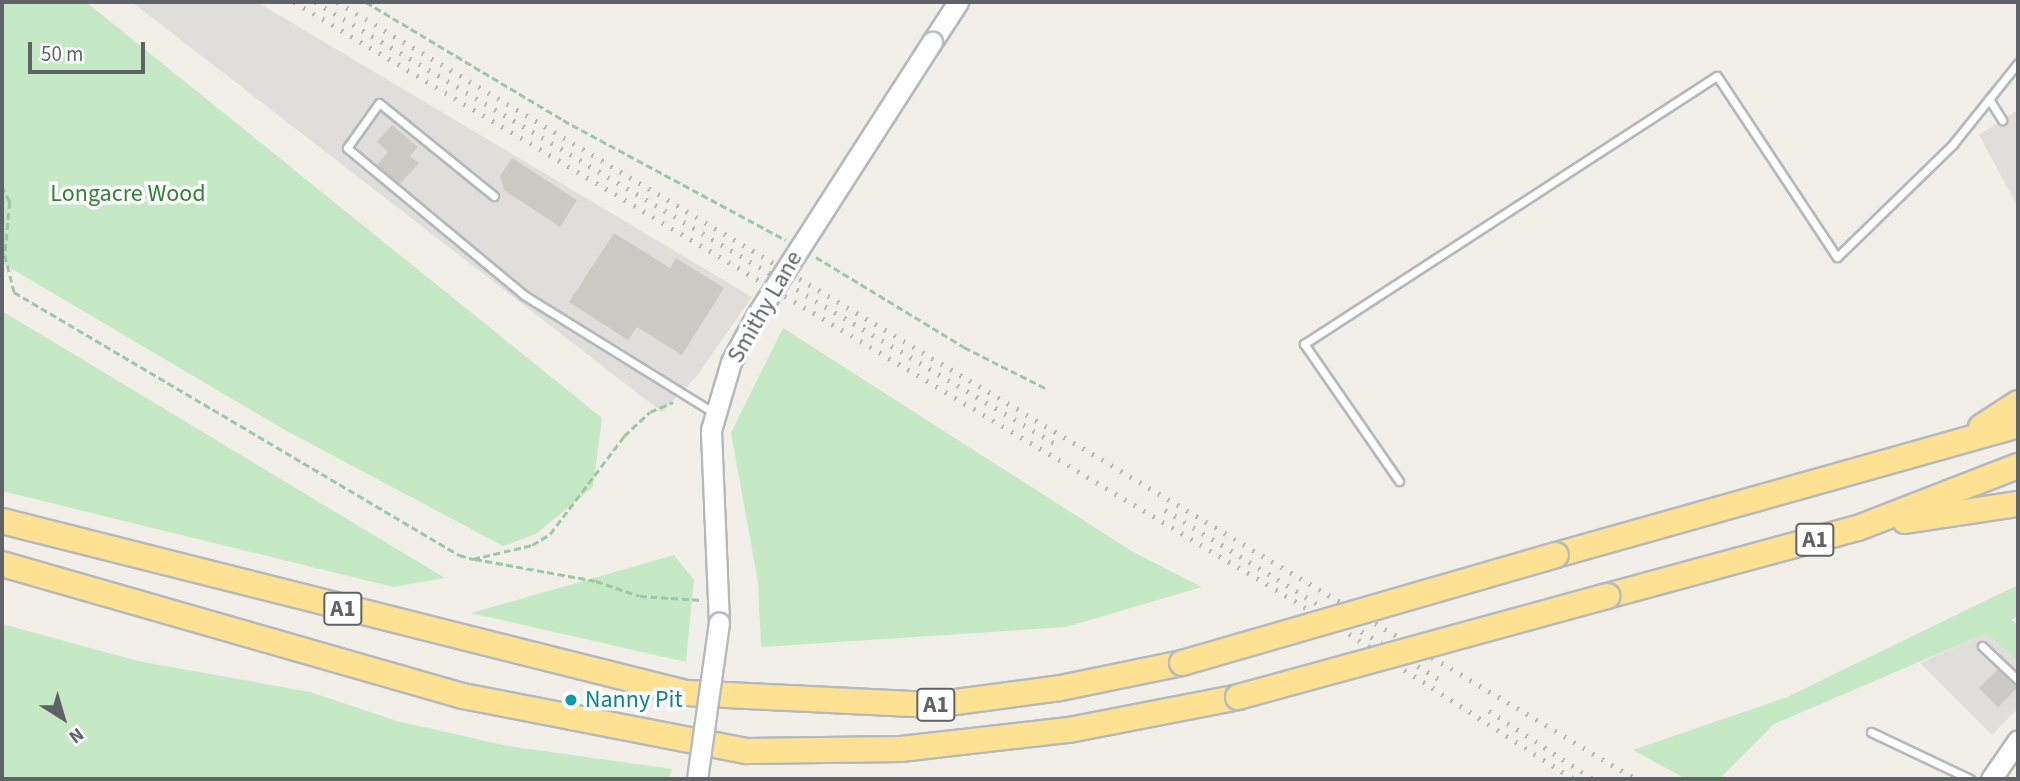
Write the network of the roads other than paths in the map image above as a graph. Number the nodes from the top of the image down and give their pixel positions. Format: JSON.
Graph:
{"nodes":[{"id":1,"x":958,"y":2,"type":"edge"},
{"id":2,"x":2018,"y":63,"type":"edge"},
{"id":3,"x":1989,"y":99,"type":"junction"},
{"id":4,"x":2002,"y":120,"type":"dead end"},
{"id":5,"x":494,"y":196,"type":"dead end"},
{"id":6,"x":2018,"y":403,"type":"edge"},
{"id":7,"x":715,"y":414,"type":"junction"},
{"id":8,"x":2018,"y":425,"type":"edge"},
{"id":9,"x":1950,"y":446,"type":"junction"},
{"id":10,"x":2018,"y":466,"type":"edge"},
{"id":11,"x":1399,"y":481,"type":"dead end"},
{"id":12,"x":2018,"y":504,"type":"edge"},
{"id":13,"x":2,"y":521,"type":"edge"},
{"id":14,"x":1858,"y":528,"type":"junction"},
{"id":15,"x":2,"y":564,"type":"edge"},
{"id":16,"x":1982,"y":646,"type":"dead end"},
{"id":17,"x":2018,"y":680,"type":"edge"},
{"id":18,"x":1871,"y":732,"type":"dead end"},
{"id":19,"x":2018,"y":740,"type":"edge"},
{"id":20,"x":697,"y":779,"type":"edge"},
{"id":21,"x":1970,"y":779,"type":"edge"},
{"id":22,"x":1991,"y":779,"type":"edge"}],
"edges":[{"from":1,"to":7,"type":"street","name":"Smithy Lane","bridge":true},
{"from":2,"to":3,"type":"lane"},
{"from":3,"to":4,"type":"lane"},
{"from":3,"to":11,"type":"lane"},
{"from":5,"to":7,"type":"lane"},
{"from":6,"to":9,"type":"highway"},
{"from":7,"to":20,"type":"street","name":"Smithy Lane","bridge":true},
{"from":8,"to":9,"type":"highway","number":"A1"},
{"from":9,"to":13,"type":"highway","number":"A1","bridge":true},
{"from":10,"to":14,"type":"highway","number":"A1"},
{"from":12,"to":14,"type":"highway"},
{"from":14,"to":15,"type":"highway","number":"A1","bridge":true},
{"from":16,"to":17,"type":"lane"},
{"from":18,"to":21,"type":"lane"},
{"from":19,"to":22,"type":"street"}]}
